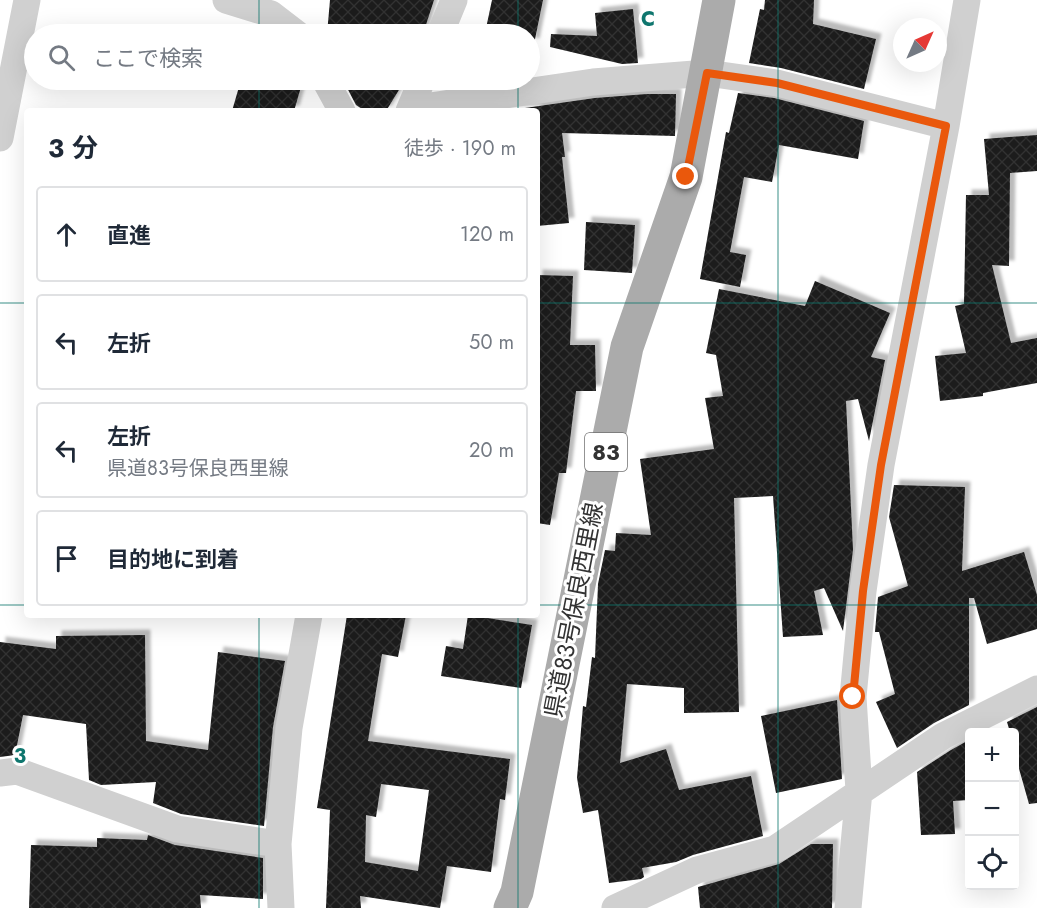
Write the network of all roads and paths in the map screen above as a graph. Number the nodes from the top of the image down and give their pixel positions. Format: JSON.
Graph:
{"nodes":[{"id":1,"x":27,"y":0,"type":"edge"},
{"id":2,"x":226,"y":0,"type":"edge"},
{"id":3,"x":454,"y":0,"type":"edge"},
{"id":4,"x":719,"y":0,"type":"edge"},
{"id":5,"x":967,"y":0,"type":"edge"},
{"id":6,"x":284,"y":24,"type":"edge"},
{"id":7,"x":444,"y":24,"type":"edge"},
{"id":8,"x":707,"y":73,"type":"junction"},
{"id":9,"x":540,"y":89,"type":"edge"},
{"id":10,"x":330,"y":90,"type":"edge"},
{"id":11,"x":418,"y":90,"type":"edge"},
{"id":12,"x":536,"y":90,"type":"edge"},
{"id":13,"x":340,"y":108,"type":"edge"},
{"id":14,"x":411,"y":108,"type":"edge"},
{"id":15,"x":423,"y":108,"type":"edge"},
{"id":16,"x":946,"y":126,"type":"junction"},
{"id":17,"x":0,"y":138,"type":"edge"},
{"id":18,"x":308,"y":618,"type":"edge"},
{"id":19,"x":1037,"y":689,"type":"edge"},
{"id":20,"x":0,"y":773,"type":"edge"},
{"id":21,"x":859,"y":791,"type":"junction"},
{"id":22,"x":278,"y":844,"type":"junction"},
{"id":23,"x":281,"y":908,"type":"edge"},
{"id":24,"x":510,"y":908,"type":"edge"},
{"id":25,"x":615,"y":908,"type":"edge"},
{"id":26,"x":848,"y":908,"type":"edge"}],
"edges":[{"from":1,"to":17,"type":"street"},
{"from":2,"to":6,"type":"street"},
{"from":3,"to":7,"type":"street"},
{"from":4,"to":8,"type":"main road","name":"県道83号保良西里線","number":"83"},
{"from":5,"to":16,"type":"street"},
{"from":8,"to":9,"type":"street"},
{"from":8,"to":16,"type":"street"},
{"from":8,"to":24,"type":"main road","name":"県道83号保良西里線","number":"83"},
{"from":10,"to":13,"type":"street"},
{"from":11,"to":14,"type":"street"},
{"from":12,"to":15,"type":"street"},
{"from":16,"to":21,"type":"street"},
{"from":18,"to":22,"type":"street"},
{"from":19,"to":21,"type":"street"},
{"from":20,"to":22,"type":"street"},
{"from":21,"to":25,"type":"street"},
{"from":21,"to":26,"type":"street"},
{"from":22,"to":23,"type":"street"}]}
